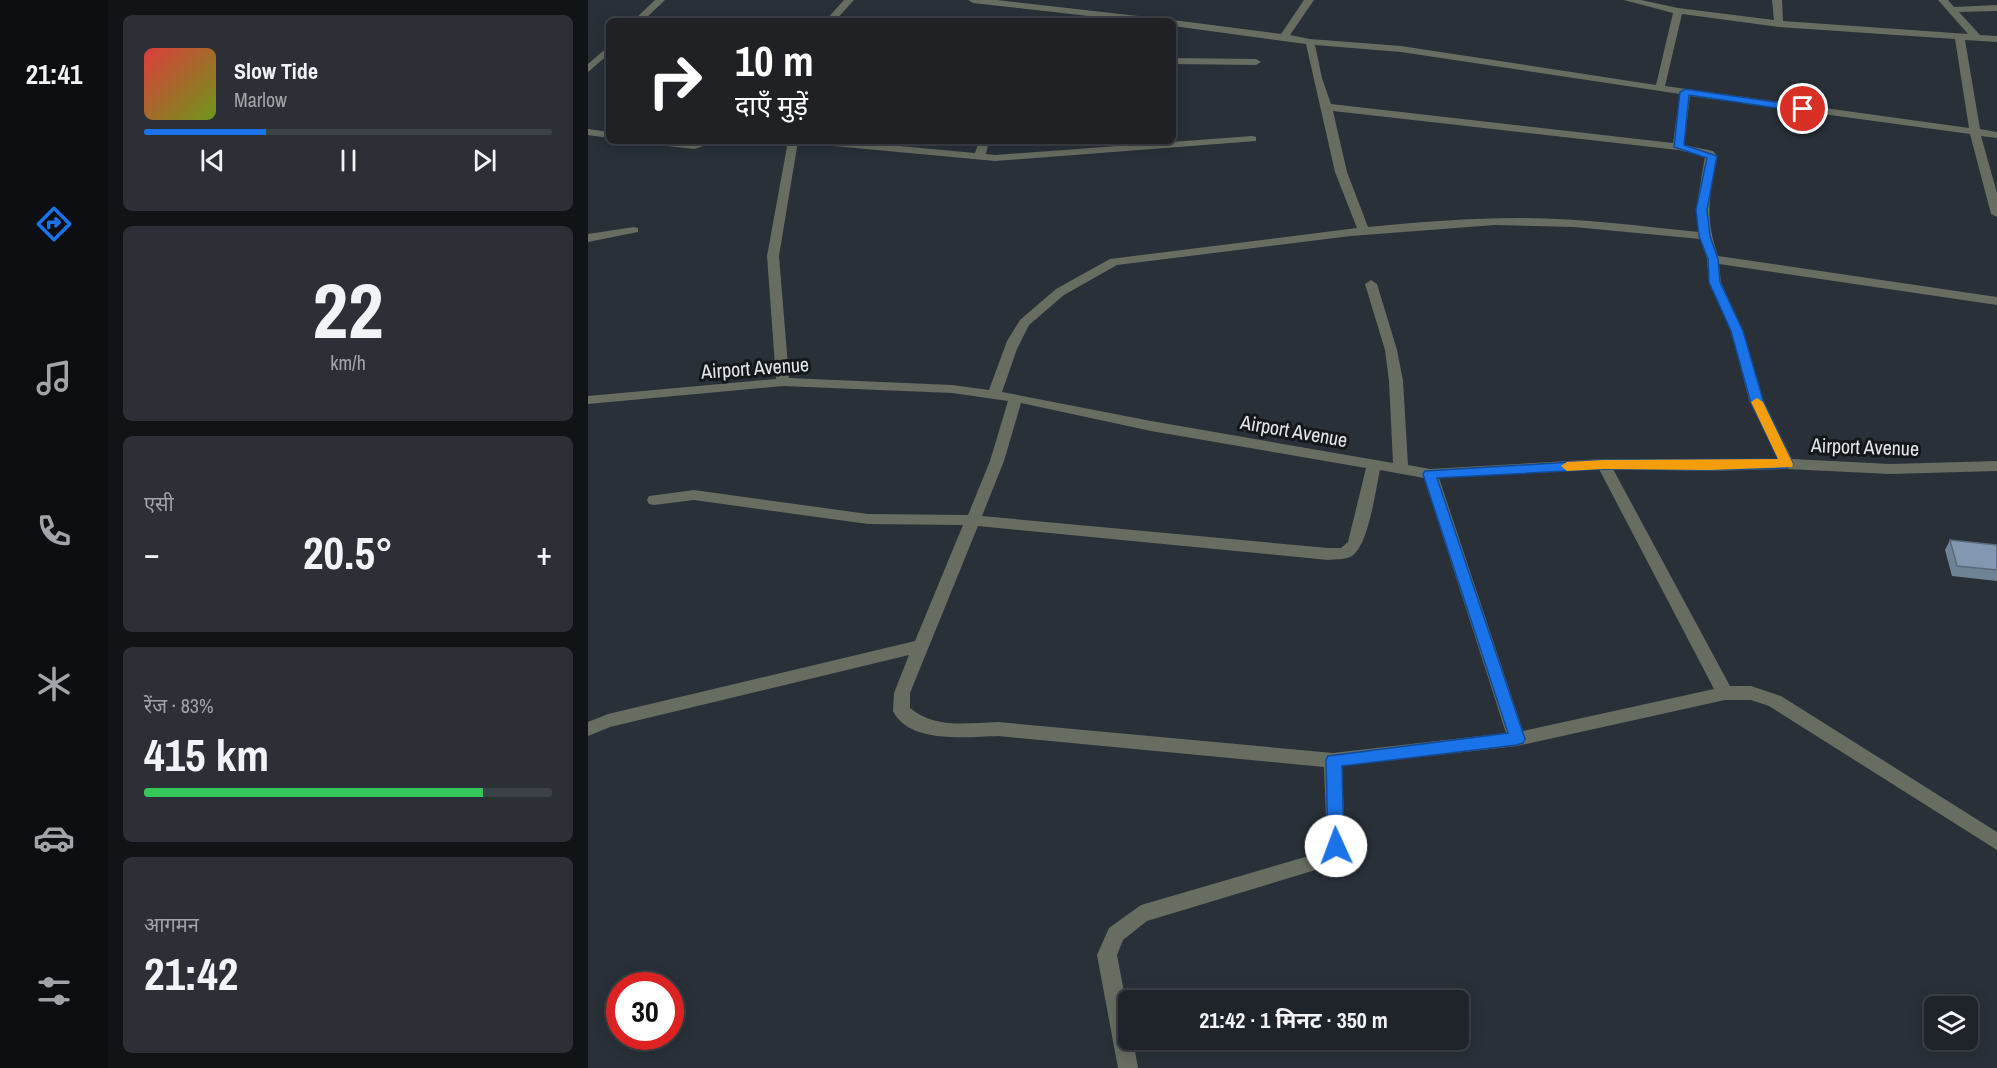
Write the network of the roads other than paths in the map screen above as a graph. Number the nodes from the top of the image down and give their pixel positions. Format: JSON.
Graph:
{"nodes":[{"id":1,"x":660,"y":0,"type":"edge"},
{"id":2,"x":849,"y":0,"type":"edge"},
{"id":3,"x":973,"y":0,"type":"edge"},
{"id":4,"x":1310,"y":0,"type":"edge"},
{"id":5,"x":1629,"y":0,"type":"edge"},
{"id":6,"x":1777,"y":0,"type":"edge"},
{"id":7,"x":1943,"y":0,"type":"edge"},
{"id":8,"x":1997,"y":8,"type":"edge"},
{"id":9,"x":1952,"y":10,"type":"junction"},
{"id":10,"x":1678,"y":11,"type":"junction"},
{"id":11,"x":641,"y":18,"type":"edge"},
{"id":12,"x":833,"y":18,"type":"edge"},
{"id":13,"x":1129,"y":18,"type":"edge"},
{"id":14,"x":1176,"y":23,"type":"edge"},
{"id":15,"x":1779,"y":24,"type":"junction"},
{"id":16,"x":1284,"y":37,"type":"junction"},
{"id":17,"x":1960,"y":38,"type":"junction"},
{"id":18,"x":1978,"y":39,"type":"junction"},
{"id":19,"x":1997,"y":39,"type":"edge"},
{"id":20,"x":1310,"y":42,"type":"junction"},
{"id":21,"x":606,"y":52,"type":"edge"},
{"id":22,"x":1176,"y":61,"type":"edge"},
{"id":23,"x":1256,"y":62,"type":"dead end"},
{"id":24,"x":588,"y":69,"type":"edge"},
{"id":25,"x":1660,"y":88,"type":"junction"},
{"id":26,"x":1685,"y":92,"type":"junction"},
{"id":27,"x":1327,"y":107,"type":"junction"},
{"id":28,"x":588,"y":132,"type":"edge"},
{"id":29,"x":1975,"y":132,"type":"junction"},
{"id":30,"x":606,"y":135,"type":"edge"},
{"id":31,"x":1997,"y":135,"type":"edge"},
{"id":32,"x":1252,"y":140,"type":"dead end"},
{"id":33,"x":676,"y":144,"type":"edge"},
{"id":34,"x":702,"y":144,"type":"edge"},
{"id":35,"x":792,"y":144,"type":"edge"},
{"id":36,"x":844,"y":144,"type":"edge"},
{"id":37,"x":983,"y":144,"type":"edge"},
{"id":38,"x":1678,"y":147,"type":"junction"},
{"id":39,"x":981,"y":157,"type":"junction"},
{"id":40,"x":1997,"y":209,"type":"edge"},
{"id":41,"x":634,"y":230,"type":"dead end"},
{"id":42,"x":1364,"y":232,"type":"junction"},
{"id":43,"x":1705,"y":236,"type":"junction"},
{"id":44,"x":588,"y":238,"type":"edge"},
{"id":45,"x":1713,"y":259,"type":"junction"},
{"id":46,"x":1371,"y":284,"type":"dead end"},
{"id":47,"x":1997,"y":301,"type":"edge"},
{"id":48,"x":783,"y":382,"type":"junction"},
{"id":49,"x":994,"y":395,"type":"junction"},
{"id":50,"x":1016,"y":398,"type":"junction"},
{"id":51,"x":588,"y":400,"type":"edge"},
{"id":52,"x":1603,"y":464,"type":"junction"},
{"id":53,"x":1787,"y":464,"type":"junction"},
{"id":54,"x":1374,"y":465,"type":"junction"},
{"id":55,"x":1997,"y":466,"type":"edge"},
{"id":56,"x":1401,"y":470,"type":"junction"},
{"id":57,"x":1430,"y":474,"type":"junction"},
{"id":58,"x":654,"y":500,"type":"dead end"},
{"id":59,"x":973,"y":520,"type":"junction"},
{"id":60,"x":921,"y":646,"type":"junction"},
{"id":61,"x":1725,"y":693,"type":"junction"},
{"id":62,"x":588,"y":729,"type":"edge"},
{"id":63,"x":1517,"y":739,"type":"junction"},
{"id":64,"x":1334,"y":760,"type":"junction"},
{"id":65,"x":1997,"y":842,"type":"edge"},
{"id":66,"x":1128,"y":1068,"type":"edge"}],
"edges":[{"from":1,"to":11,"type":"street"},
{"from":2,"to":12,"type":"street"},
{"from":3,"to":13,"type":"street"},
{"from":4,"to":16,"type":"street"},
{"from":5,"to":10,"type":"street"},
{"from":6,"to":15,"type":"street"},
{"from":7,"to":9,"type":"street"},
{"from":8,"to":9,"type":"street"},
{"from":9,"to":18,"type":"street"},
{"from":10,"to":15,"type":"street"},
{"from":10,"to":25,"type":"street"},
{"from":14,"to":16,"type":"street"},
{"from":15,"to":17,"type":"street"},
{"from":16,"to":20,"type":"street"},
{"from":17,"to":18,"type":"street"},
{"from":17,"to":29,"type":"street"},
{"from":18,"to":19,"type":"street"},
{"from":20,"to":25,"type":"street"},
{"from":20,"to":27,"type":"street"},
{"from":21,"to":24,"type":"street"},
{"from":22,"to":23,"type":"street"},
{"from":25,"to":26,"type":"street"},
{"from":26,"to":29,"type":"street"},
{"from":26,"to":38,"type":"street"},
{"from":27,"to":38,"type":"street"},
{"from":27,"to":42,"type":"street"},
{"from":28,"to":30,"type":"street"},
{"from":29,"to":31,"type":"street"},
{"from":29,"to":40,"type":"street"},
{"from":32,"to":39,"type":"street"},
{"from":33,"to":34,"type":"street"},
{"from":35,"to":48,"type":"street"},
{"from":36,"to":39,"type":"street"},
{"from":37,"to":39,"type":"street"},
{"from":38,"to":43,"type":"street"},
{"from":41,"to":44,"type":"street"},
{"from":42,"to":43,"type":"street"},
{"from":42,"to":49,"type":"street"},
{"from":43,"to":45,"type":"street"},
{"from":45,"to":47,"type":"street"},
{"from":45,"to":53,"type":"street"},
{"from":46,"to":56,"type":"street"},
{"from":48,"to":49,"type":"street","name":"Airport Avenue"},
{"from":48,"to":51,"type":"street","name":"Airport Avenue"},
{"from":49,"to":50,"type":"street","name":"Airport Avenue"},
{"from":50,"to":54,"type":"street","name":"Airport Avenue"},
{"from":50,"to":59,"type":"street"},
{"from":52,"to":53,"type":"street","name":"Airport Avenue"},
{"from":52,"to":57,"type":"street","name":"Airport Avenue"},
{"from":52,"to":61,"type":"street"},
{"from":53,"to":55,"type":"street","name":"Airport Avenue"},
{"from":54,"to":56,"type":"street","name":"Airport Avenue"},
{"from":54,"to":59,"type":"street"},
{"from":56,"to":57,"type":"street","name":"Airport Avenue"},
{"from":57,"to":63,"type":"street"},
{"from":58,"to":59,"type":"street"},
{"from":59,"to":60,"type":"street"},
{"from":60,"to":62,"type":"street"},
{"from":60,"to":64,"type":"street"},
{"from":61,"to":63,"type":"street"},
{"from":61,"to":65,"type":"street"},
{"from":63,"to":64,"type":"street"},
{"from":64,"to":66,"type":"street"}]}
